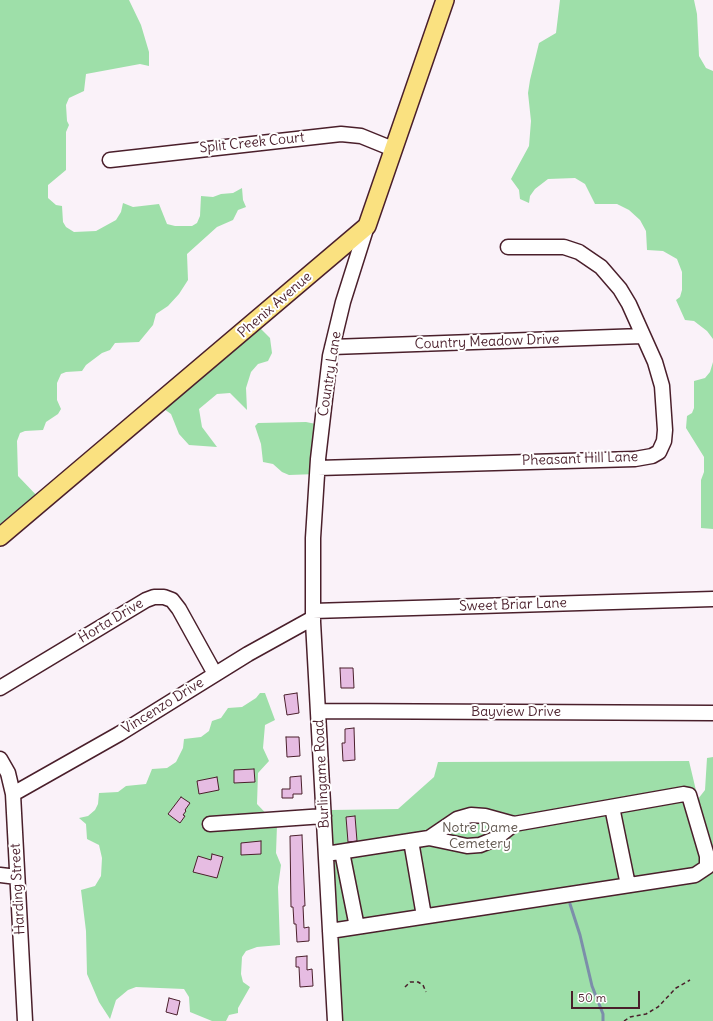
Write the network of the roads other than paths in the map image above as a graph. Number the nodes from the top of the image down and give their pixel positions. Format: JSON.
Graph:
{"nodes":[{"id":1,"x":445,"y":0,"type":"edge"},
{"id":2,"x":393,"y":149,"type":"junction"},
{"id":3,"x":110,"y":160,"type":"dead end"},
{"id":4,"x":367,"y":226,"type":"junction"},
{"id":5,"x":508,"y":247,"type":"dead end"},
{"id":6,"x":642,"y":336,"type":"junction"},
{"id":7,"x":332,"y":347,"type":"junction"},
{"id":8,"x":318,"y":468,"type":"junction"},
{"id":9,"x":314,"y":526,"type":"joint"},
{"id":10,"x":0,"y":537,"type":"edge"},
{"id":11,"x":713,"y":599,"type":"edge"},
{"id":12,"x":313,"y":615,"type":"junction"},
{"id":13,"x":215,"y":674,"type":"junction"},
{"id":14,"x":0,"y":688,"type":"edge"},
{"id":15,"x":319,"y":711,"type":"junction"},
{"id":16,"x":713,"y":713,"type":"edge"},
{"id":17,"x":0,"y":759,"type":"edge"},
{"id":18,"x":13,"y":794,"type":"junction"},
{"id":19,"x":612,"y":807,"type":"junction"},
{"id":20,"x":324,"y":816,"type":"junction"},
{"id":21,"x":210,"y":824,"type":"dead end"},
{"id":22,"x":514,"y":824,"type":"junction"},
{"id":23,"x":429,"y":838,"type":"junction"},
{"id":24,"x":411,"y":841,"type":"junction"},
{"id":25,"x":342,"y":852,"type":"junction"},
{"id":26,"x":326,"y":854,"type":"junction"},
{"id":27,"x":0,"y":875,"type":"edge"},
{"id":28,"x":17,"y":877,"type":"junction"},
{"id":29,"x":628,"y":885,"type":"junction"},
{"id":30,"x":424,"y":916,"type":"junction"},
{"id":31,"x":357,"y":927,"type":"junction"},
{"id":32,"x":330,"y":931,"type":"junction"},
{"id":33,"x":26,"y":1021,"type":"edge"},
{"id":34,"x":335,"y":1021,"type":"edge"}],
"edges":[{"from":1,"to":2,"type":"main road"},
{"from":2,"to":3,"type":"street","name":"Split Creek Court"},
{"from":2,"to":4,"type":"main road"},
{"from":4,"to":7,"type":"street","name":"Country Lane"},
{"from":4,"to":10,"type":"main road","name":"Phenix Avenue"},
{"from":5,"to":6,"type":"street","name":"Pheasant Hill Lane"},
{"from":6,"to":7,"type":"street","name":"Country Meadow Drive"},
{"from":6,"to":8,"type":"street","name":"Pheasant Hill Lane"},
{"from":7,"to":8,"type":"street","name":"Country Lane"},
{"from":8,"to":9,"type":"street","name":"Country Lane"},
{"from":9,"to":12,"type":"street","name":"Burlingame Road"},
{"from":11,"to":12,"type":"street","name":"Sweet Briar Lane"},
{"from":12,"to":13,"type":"street","name":"Vincenzo Drive"},
{"from":12,"to":15,"type":"street","name":"Burlingame Road"},
{"from":13,"to":14,"type":"street","name":"Horta Drive"},
{"from":13,"to":18,"type":"street","name":"Vincenzo Drive"},
{"from":15,"to":16,"type":"street","name":"Bayview Drive"},
{"from":15,"to":20,"type":"street","name":"Burlingame Road"},
{"from":17,"to":18,"type":"street","name":"Harding Street"},
{"from":18,"to":28,"type":"street","name":"Harding Street"},
{"from":19,"to":22,"type":"street"},
{"from":19,"to":29,"type":"street"},
{"from":19,"to":29,"type":"street"},
{"from":20,"to":21,"type":"street"},
{"from":20,"to":26,"type":"street","name":"Burlingame Road"},
{"from":22,"to":23,"type":"street"},
{"from":22,"to":23,"type":"street"},
{"from":23,"to":24,"type":"street"},
{"from":24,"to":25,"type":"street"},
{"from":24,"to":30,"type":"street"},
{"from":25,"to":26,"type":"street"},
{"from":25,"to":31,"type":"street"},
{"from":26,"to":32,"type":"street","name":"Burlingame Road"},
{"from":27,"to":28,"type":"street"},
{"from":28,"to":33,"type":"street","name":"Harding Street"},
{"from":29,"to":30,"type":"street"},
{"from":30,"to":31,"type":"street"},
{"from":31,"to":32,"type":"street"},
{"from":32,"to":34,"type":"street","name":"Burlingame Road"}]}
